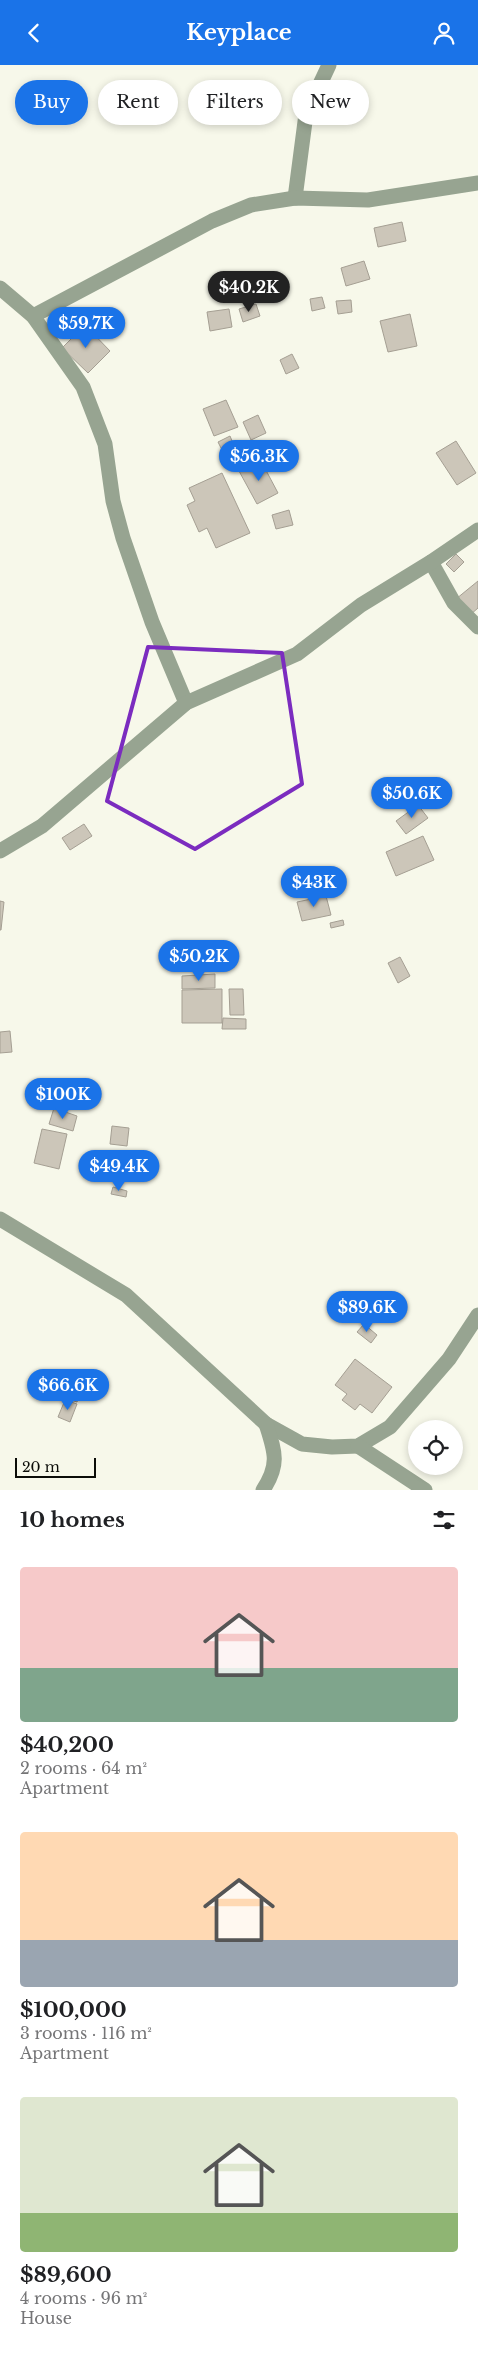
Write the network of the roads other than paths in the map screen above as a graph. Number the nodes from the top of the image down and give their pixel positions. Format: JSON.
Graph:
{"nodes":[{"id":1,"x":329,"y":65,"type":"edge"},
{"id":2,"x":478,"y":183,"type":"edge"},
{"id":3,"x":295,"y":198,"type":"junction"},
{"id":4,"x":0,"y":288,"type":"edge"},
{"id":5,"x":33,"y":316,"type":"junction"},
{"id":6,"x":478,"y":530,"type":"edge"},
{"id":7,"x":431,"y":562,"type":"junction"},
{"id":8,"x":478,"y":627,"type":"edge"},
{"id":9,"x":186,"y":703,"type":"junction"},
{"id":10,"x":0,"y":851,"type":"edge"},
{"id":11,"x":0,"y":1219,"type":"edge"},
{"id":12,"x":478,"y":1315,"type":"edge"},
{"id":13,"x":266,"y":1424,"type":"junction"},
{"id":14,"x":358,"y":1446,"type":"junction"},
{"id":15,"x":263,"y":1490,"type":"edge"},
{"id":16,"x":425,"y":1490,"type":"edge"}],
"edges":[{"from":1,"to":3,"type":"street"},
{"from":2,"to":3,"type":"street"},
{"from":3,"to":5,"type":"street"},
{"from":4,"to":5,"type":"street"},
{"from":5,"to":9,"type":"street"},
{"from":6,"to":7,"type":"street"},
{"from":7,"to":8,"type":"street"},
{"from":7,"to":9,"type":"street"},
{"from":9,"to":10,"type":"street"},
{"from":11,"to":13,"type":"street"},
{"from":12,"to":14,"type":"street"},
{"from":13,"to":14,"type":"street"},
{"from":13,"to":15,"type":"street"},
{"from":14,"to":16,"type":"street"}]}
